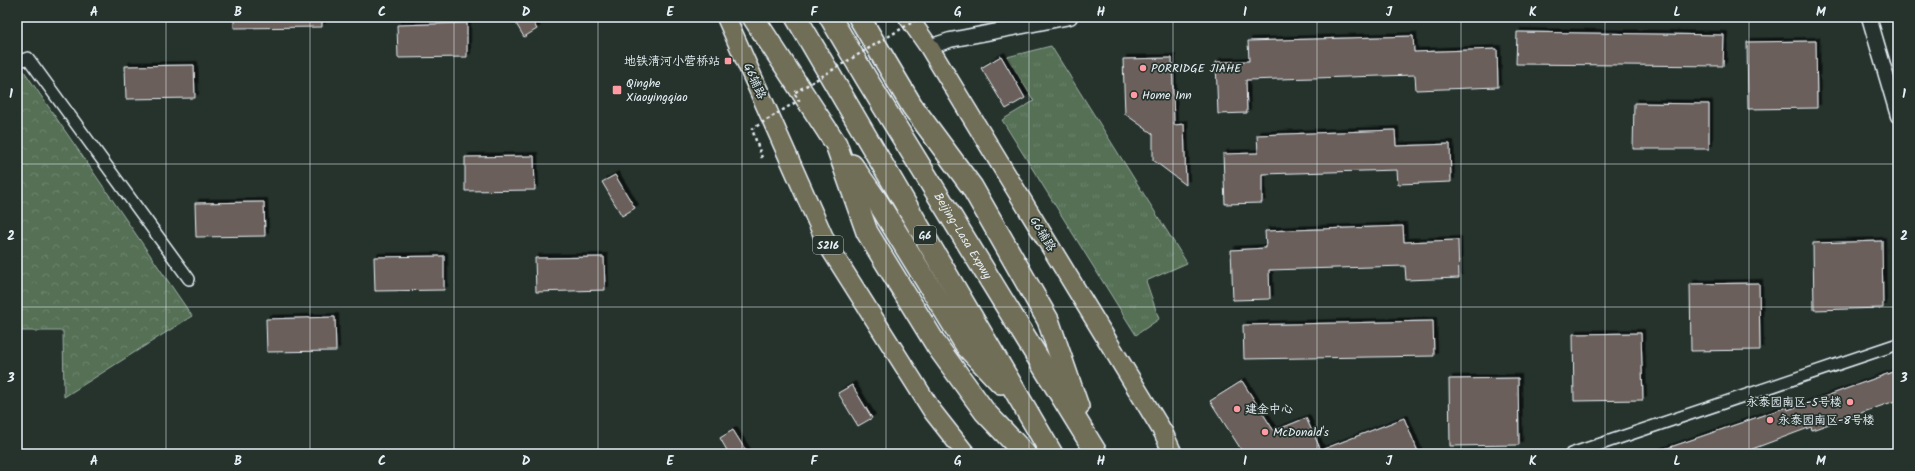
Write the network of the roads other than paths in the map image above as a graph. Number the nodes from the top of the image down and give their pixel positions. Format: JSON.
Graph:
{"nodes":[{"id":1,"x":726,"y":17,"type":"edge"},
{"id":2,"x":753,"y":17,"type":"edge"},
{"id":3,"x":796,"y":17,"type":"edge"},
{"id":4,"x":830,"y":17,"type":"edge"},
{"id":5,"x":859,"y":17,"type":"edge"},
{"id":6,"x":908,"y":17,"type":"edge"},
{"id":7,"x":1070,"y":17,"type":"edge"},
{"id":8,"x":1869,"y":17,"type":"edge"},
{"id":9,"x":929,"y":47,"type":"junction"},
{"id":10,"x":17,"y":62,"type":"edge"},
{"id":11,"x":1898,"y":116,"type":"edge"},
{"id":12,"x":836,"y":144,"type":"junction"},
{"id":13,"x":189,"y":279,"type":"dead end"},
{"id":14,"x":1898,"y":344,"type":"edge"},
{"id":15,"x":1028,"y":412,"type":"junction"},
{"id":16,"x":1094,"y":449,"type":"edge"},
{"id":17,"x":966,"y":454,"type":"edge"},
{"id":18,"x":1025,"y":454,"type":"edge"},
{"id":19,"x":1052,"y":454,"type":"edge"},
{"id":20,"x":1172,"y":454,"type":"edge"},
{"id":21,"x":1571,"y":454,"type":"edge"}],
"edges":[{"from":1,"to":17,"type":"main road","name":"G6辅路","number":"S216"},
{"from":2,"to":12,"type":"highway"},
{"from":3,"to":15,"type":"highway","number":"G6"},
{"from":4,"to":16,"type":"highway","name":"Beijing-Lasa Expwy","number":"G6"},
{"from":5,"to":16,"type":"highway"},
{"from":6,"to":9,"type":"main road","name":"G6辅路"},
{"from":7,"to":9,"type":"street"},
{"from":8,"to":11,"type":"street"},
{"from":9,"to":20,"type":"main road","name":"G6辅路"},
{"from":10,"to":13,"type":"street"},
{"from":12,"to":15,"type":"highway"},
{"from":12,"to":18,"type":"highway"},
{"from":14,"to":21,"type":"street"},
{"from":15,"to":19,"type":"highway","number":"G6"}]}
